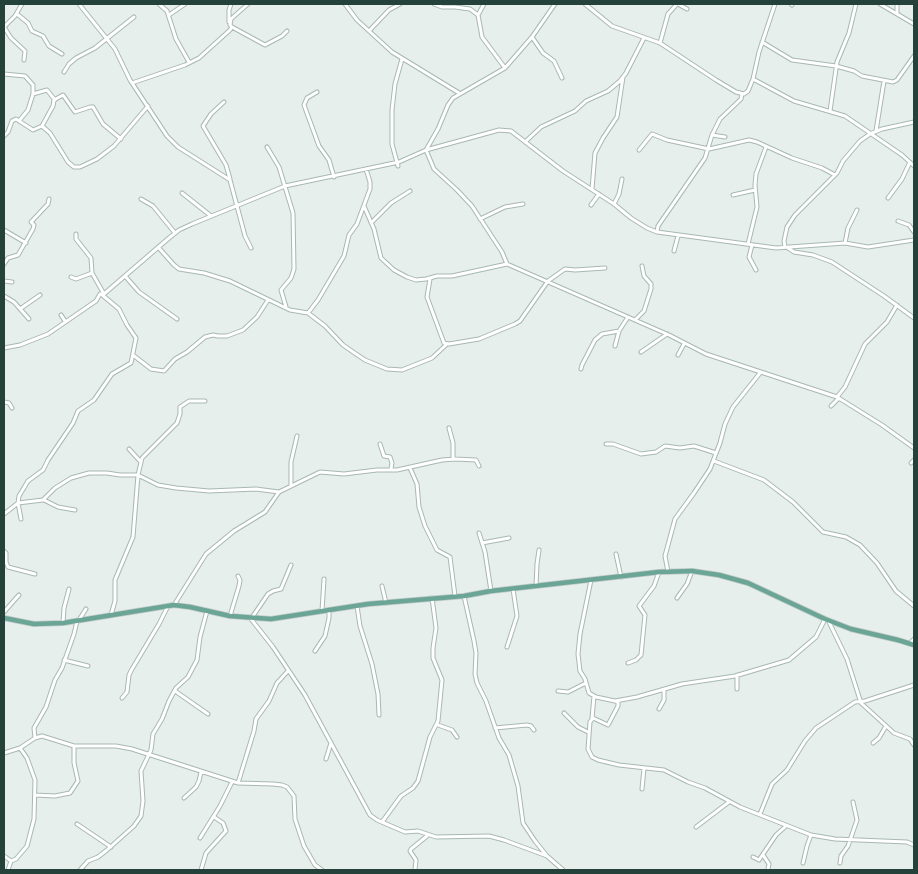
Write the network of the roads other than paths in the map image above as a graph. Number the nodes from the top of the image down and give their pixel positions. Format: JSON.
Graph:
{"nodes":[{"id":1,"x":22,"y":4,"type":"edge"},
{"id":2,"x":79,"y":4,"type":"edge"},
{"id":3,"x":160,"y":4,"type":"edge"},
{"id":4,"x":185,"y":4,"type":"edge"},
{"id":5,"x":231,"y":4,"type":"edge"},
{"id":6,"x":248,"y":4,"type":"edge"},
{"id":7,"x":345,"y":4,"type":"edge"},
{"id":8,"x":400,"y":4,"type":"edge"},
{"id":9,"x":434,"y":4,"type":"edge"},
{"id":10,"x":484,"y":4,"type":"edge"},
{"id":11,"x":555,"y":4,"type":"edge"},
{"id":12,"x":585,"y":4,"type":"edge"},
{"id":13,"x":678,"y":4,"type":"edge"},
{"id":14,"x":775,"y":4,"type":"edge"},
{"id":15,"x":856,"y":4,"type":"edge"},
{"id":16,"x":880,"y":4,"type":"edge"},
{"id":17,"x":897,"y":4,"type":"edge"},
{"id":18,"x":688,"y":10,"type":"dead end"},
{"id":19,"x":16,"y":14,"type":"junction"},
{"id":20,"x":897,"y":14,"type":"junction"},
{"id":21,"x":169,"y":15,"type":"junction"},
{"id":22,"x":478,"y":15,"type":"junction"},
{"id":23,"x":134,"y":17,"type":"dead end"},
{"id":24,"x":914,"y":24,"type":"edge"},
{"id":25,"x":4,"y":27,"type":"edge"},
{"id":26,"x":231,"y":28,"type":"junction"},
{"id":27,"x":287,"y":31,"type":"dead end"},
{"id":28,"x":369,"y":31,"type":"junction"},
{"id":29,"x":532,"y":37,"type":"junction"},
{"id":30,"x":107,"y":38,"type":"junction"},
{"id":31,"x":644,"y":38,"type":"junction"},
{"id":32,"x":762,"y":42,"type":"junction"},
{"id":33,"x":660,"y":43,"type":"junction"},
{"id":34,"x":62,"y":54,"type":"dead end"},
{"id":35,"x":914,"y":56,"type":"edge"},
{"id":36,"x":402,"y":59,"type":"junction"},
{"id":37,"x":24,"y":60,"type":"dead end"},
{"id":38,"x":189,"y":62,"type":"junction"},
{"id":39,"x":836,"y":66,"type":"junction"},
{"id":40,"x":505,"y":68,"type":"junction"},
{"id":41,"x":64,"y":72,"type":"dead end"},
{"id":42,"x":4,"y":74,"type":"edge"},
{"id":43,"x":623,"y":77,"type":"junction"},
{"id":44,"x":562,"y":78,"type":"dead end"},
{"id":45,"x":753,"y":79,"type":"junction"},
{"id":46,"x":884,"y":81,"type":"junction"},
{"id":47,"x":132,"y":83,"type":"junction"},
{"id":48,"x":317,"y":92,"type":"dead end"},
{"id":49,"x":459,"y":93,"type":"junction"},
{"id":50,"x":744,"y":93,"type":"junction"},
{"id":51,"x":33,"y":94,"type":"junction"},
{"id":52,"x":55,"y":100,"type":"junction"},
{"id":53,"x":224,"y":102,"type":"dead end"},
{"id":54,"x":148,"y":106,"type":"junction"},
{"id":55,"x":830,"y":111,"type":"junction"},
{"id":56,"x":19,"y":121,"type":"junction"},
{"id":57,"x":914,"y":122,"type":"edge"},
{"id":58,"x":42,"y":126,"type":"junction"},
{"id":59,"x":876,"y":132,"type":"junction"},
{"id":60,"x":870,"y":134,"type":"junction"},
{"id":61,"x":712,"y":135,"type":"junction"},
{"id":62,"x":4,"y":136,"type":"edge"},
{"id":63,"x":725,"y":137,"type":"dead end"},
{"id":64,"x":121,"y":139,"type":"junction"},
{"id":65,"x":525,"y":142,"type":"junction"},
{"id":66,"x":267,"y":147,"type":"dead end"},
{"id":67,"x":766,"y":147,"type":"junction"},
{"id":68,"x":709,"y":149,"type":"junction"},
{"id":69,"x":426,"y":150,"type":"junction"},
{"id":70,"x":639,"y":150,"type":"dead end"},
{"id":71,"x":910,"y":162,"type":"junction"},
{"id":72,"x":397,"y":164,"type":"junction"},
{"id":73,"x":914,"y":166,"type":"edge"},
{"id":74,"x":366,"y":169,"type":"junction"},
{"id":75,"x":834,"y":175,"type":"junction"},
{"id":76,"x":334,"y":177,"type":"junction"},
{"id":77,"x":622,"y":179,"type":"dead end"},
{"id":78,"x":230,"y":180,"type":"junction"},
{"id":79,"x":285,"y":186,"type":"junction"},
{"id":80,"x":592,"y":189,"type":"junction"},
{"id":81,"x":755,"y":190,"type":"junction"},
{"id":82,"x":410,"y":191,"type":"dead end"},
{"id":83,"x":182,"y":193,"type":"dead end"},
{"id":84,"x":599,"y":194,"type":"junction"},
{"id":85,"x":733,"y":195,"type":"dead end"},
{"id":86,"x":888,"y":198,"type":"dead end"},
{"id":87,"x":49,"y":199,"type":"dead end"},
{"id":88,"x":141,"y":199,"type":"dead end"},
{"id":89,"x":523,"y":204,"type":"dead end"},
{"id":90,"x":614,"y":204,"type":"junction"},
{"id":91,"x":238,"y":205,"type":"junction"},
{"id":92,"x":364,"y":205,"type":"junction"},
{"id":93,"x":591,"y":206,"type":"dead end"},
{"id":94,"x":857,"y":210,"type":"dead end"},
{"id":95,"x":211,"y":217,"type":"junction"},
{"id":96,"x":480,"y":219,"type":"junction"},
{"id":97,"x":898,"y":220,"type":"dead end"},
{"id":98,"x":371,"y":223,"type":"junction"},
{"id":99,"x":4,"y":230,"type":"edge"},
{"id":100,"x":657,"y":232,"type":"junction"},
{"id":101,"x":914,"y":232,"type":"edge"},
{"id":102,"x":175,"y":233,"type":"junction"},
{"id":103,"x":76,"y":234,"type":"dead end"},
{"id":104,"x":678,"y":236,"type":"junction"},
{"id":105,"x":914,"y":241,"type":"edge"},
{"id":106,"x":26,"y":243,"type":"junction"},
{"id":107,"x":845,"y":243,"type":"junction"},
{"id":108,"x":750,"y":244,"type":"junction"},
{"id":109,"x":158,"y":247,"type":"junction"},
{"id":110,"x":786,"y":247,"type":"junction"},
{"id":111,"x":251,"y":248,"type":"dead end"},
{"id":112,"x":674,"y":251,"type":"dead end"},
{"id":113,"x":4,"y":264,"type":"edge"},
{"id":114,"x":506,"y":264,"type":"junction"},
{"id":115,"x":642,"y":266,"type":"dead end"},
{"id":116,"x":605,"y":268,"type":"dead end"},
{"id":117,"x":756,"y":270,"type":"dead end"},
{"id":118,"x":92,"y":273,"type":"junction"},
{"id":119,"x":125,"y":276,"type":"junction"},
{"id":120,"x":70,"y":278,"type":"dead end"},
{"id":121,"x":430,"y":279,"type":"junction"},
{"id":122,"x":4,"y":281,"type":"edge"},
{"id":123,"x":548,"y":281,"type":"junction"},
{"id":124,"x":12,"y":282,"type":"dead end"},
{"id":125,"x":102,"y":294,"type":"junction"},
{"id":126,"x":40,"y":295,"type":"dead end"},
{"id":127,"x":4,"y":296,"type":"edge"},
{"id":128,"x":268,"y":300,"type":"junction"},
{"id":129,"x":897,"y":305,"type":"junction"},
{"id":130,"x":287,"y":308,"type":"junction"},
{"id":131,"x":20,"y":309,"type":"junction"},
{"id":132,"x":308,"y":313,"type":"junction"},
{"id":133,"x":60,"y":314,"type":"dead end"},
{"id":134,"x":628,"y":317,"type":"junction"},
{"id":135,"x":914,"y":318,"type":"edge"},
{"id":136,"x":29,"y":319,"type":"dead end"},
{"id":137,"x":177,"y":319,"type":"dead end"},
{"id":138,"x":635,"y":320,"type":"junction"},
{"id":139,"x":65,"y":321,"type":"junction"},
{"id":140,"x":619,"y":331,"type":"junction"},
{"id":141,"x":667,"y":334,"type":"junction"},
{"id":142,"x":447,"y":344,"type":"junction"},
{"id":143,"x":684,"y":344,"type":"junction"},
{"id":144,"x":615,"y":346,"type":"dead end"},
{"id":145,"x":4,"y":348,"type":"edge"},
{"id":146,"x":641,"y":352,"type":"dead end"},
{"id":147,"x":133,"y":355,"type":"junction"},
{"id":148,"x":678,"y":355,"type":"dead end"},
{"id":149,"x":581,"y":369,"type":"dead end"},
{"id":150,"x":760,"y":372,"type":"junction"},
{"id":151,"x":838,"y":398,"type":"junction"},
{"id":152,"x":205,"y":401,"type":"dead end"},
{"id":153,"x":4,"y":402,"type":"edge"},
{"id":154,"x":831,"y":406,"type":"dead end"},
{"id":155,"x":12,"y":408,"type":"dead end"},
{"id":156,"x":448,"y":428,"type":"dead end"},
{"id":157,"x":297,"y":436,"type":"dead end"},
{"id":158,"x":380,"y":444,"type":"dead end"},
{"id":159,"x":606,"y":444,"type":"dead end"},
{"id":160,"x":913,"y":446,"type":"edge"},
{"id":161,"x":129,"y":449,"type":"dead end"},
{"id":162,"x":716,"y":453,"type":"junction"},
{"id":163,"x":453,"y":459,"type":"junction"},
{"id":164,"x":714,"y":460,"type":"junction"},
{"id":165,"x":140,"y":461,"type":"junction"},
{"id":166,"x":479,"y":466,"type":"dead end"},
{"id":167,"x":410,"y":468,"type":"junction"},
{"id":168,"x":391,"y":470,"type":"junction"},
{"id":169,"x":138,"y":476,"type":"junction"},
{"id":170,"x":291,"y":486,"type":"junction"},
{"id":171,"x":279,"y":492,"type":"junction"},
{"id":172,"x":43,"y":500,"type":"junction"},
{"id":173,"x":18,"y":503,"type":"junction"},
{"id":174,"x":75,"y":510,"type":"dead end"},
{"id":175,"x":4,"y":514,"type":"edge"},
{"id":176,"x":21,"y":519,"type":"dead end"},
{"id":177,"x":479,"y":533,"type":"dead end"},
{"id":178,"x":509,"y":538,"type":"dead end"},
{"id":179,"x":482,"y":543,"type":"junction"},
{"id":180,"x":540,"y":550,"type":"dead end"},
{"id":181,"x":4,"y":551,"type":"edge"},
{"id":182,"x":616,"y":554,"type":"dead end"},
{"id":183,"x":291,"y":565,"type":"dead end"},
{"id":184,"x":692,"y":571,"type":"junction"},
{"id":185,"x":659,"y":572,"type":"junction"},
{"id":186,"x":668,"y":572,"type":"junction"},
{"id":187,"x":35,"y":574,"type":"dead end"},
{"id":188,"x":238,"y":576,"type":"dead end"},
{"id":189,"x":621,"y":577,"type":"junction"},
{"id":190,"x":324,"y":579,"type":"dead end"},
{"id":191,"x":591,"y":580,"type":"junction"},
{"id":192,"x":382,"y":586,"type":"dead end"},
{"id":193,"x":536,"y":586,"type":"junction"},
{"id":194,"x":69,"y":589,"type":"dead end"},
{"id":195,"x":513,"y":589,"type":"junction"},
{"id":196,"x":491,"y":591,"type":"junction"},
{"id":197,"x":19,"y":594,"type":"dead end"},
{"id":198,"x":455,"y":596,"type":"junction"},
{"id":199,"x":464,"y":596,"type":"junction"},
{"id":200,"x":432,"y":598,"type":"junction"},
{"id":201,"x":677,"y":598,"type":"dead end"},
{"id":202,"x":386,"y":603,"type":"junction"},
{"id":203,"x":171,"y":606,"type":"junction"},
{"id":204,"x":357,"y":606,"type":"junction"},
{"id":205,"x":914,"y":606,"type":"edge"},
{"id":206,"x":86,"y":609,"type":"dead end"},
{"id":207,"x":329,"y":610,"type":"junction"},
{"id":208,"x":207,"y":611,"type":"junction"},
{"id":209,"x":322,"y":611,"type":"junction"},
{"id":210,"x":4,"y":612,"type":"edge"},
{"id":211,"x":111,"y":616,"type":"junction"},
{"id":212,"x":230,"y":616,"type":"junction"},
{"id":213,"x":4,"y":618,"type":"edge"},
{"id":214,"x":251,"y":618,"type":"junction"},
{"id":215,"x":826,"y":619,"type":"junction"},
{"id":216,"x":78,"y":620,"type":"junction"},
{"id":217,"x":63,"y":623,"type":"junction"},
{"id":218,"x":913,"y":642,"type":"edge"},
{"id":219,"x":507,"y":647,"type":"dead end"},
{"id":220,"x":315,"y":651,"type":"dead end"},
{"id":221,"x":64,"y":660,"type":"junction"},
{"id":222,"x":628,"y":663,"type":"dead end"},
{"id":223,"x":88,"y":666,"type":"dead end"},
{"id":224,"x":288,"y":671,"type":"junction"},
{"id":225,"x":737,"y":675,"type":"junction"},
{"id":226,"x":586,"y":683,"type":"junction"},
{"id":227,"x":914,"y":685,"type":"edge"},
{"id":228,"x":737,"y":689,"type":"dead end"},
{"id":229,"x":664,"y":690,"type":"junction"},
{"id":230,"x":175,"y":691,"type":"junction"},
{"id":231,"x":558,"y":691,"type":"dead end"},
{"id":232,"x":594,"y":696,"type":"junction"},
{"id":233,"x":122,"y":698,"type":"dead end"},
{"id":234,"x":860,"y":700,"type":"junction"},
{"id":235,"x":615,"y":701,"type":"junction"},
{"id":236,"x":659,"y":710,"type":"dead end"},
{"id":237,"x":564,"y":713,"type":"dead end"},
{"id":238,"x":208,"y":714,"type":"dead end"},
{"id":239,"x":379,"y":715,"type":"dead end"},
{"id":240,"x":592,"y":718,"type":"junction"},
{"id":241,"x":438,"y":725,"type":"junction"},
{"id":242,"x":886,"y":726,"type":"junction"},
{"id":243,"x":495,"y":728,"type":"junction"},
{"id":244,"x":534,"y":730,"type":"dead end"},
{"id":245,"x":588,"y":732,"type":"junction"},
{"id":246,"x":457,"y":737,"type":"dead end"},
{"id":247,"x":35,"y":738,"type":"junction"},
{"id":248,"x":331,"y":742,"type":"junction"},
{"id":249,"x":873,"y":744,"type":"dead end"},
{"id":250,"x":914,"y":745,"type":"edge"},
{"id":251,"x":74,"y":746,"type":"junction"},
{"id":252,"x":20,"y":748,"type":"junction"},
{"id":253,"x":4,"y":753,"type":"edge"},
{"id":254,"x":148,"y":754,"type":"junction"},
{"id":255,"x":326,"y":760,"type":"dead end"},
{"id":256,"x":644,"y":768,"type":"junction"},
{"id":257,"x":201,"y":772,"type":"junction"},
{"id":258,"x":232,"y":782,"type":"junction"},
{"id":259,"x":238,"y":783,"type":"junction"},
{"id":260,"x":642,"y":789,"type":"dead end"},
{"id":261,"x":34,"y":795,"type":"junction"},
{"id":262,"x":184,"y":798,"type":"dead end"},
{"id":263,"x":729,"y":802,"type":"junction"},
{"id":264,"x":853,"y":802,"type":"dead end"},
{"id":265,"x":760,"y":814,"type":"junction"},
{"id":266,"x":214,"y":817,"type":"junction"},
{"id":267,"x":382,"y":822,"type":"junction"},
{"id":268,"x":77,"y":824,"type":"dead end"},
{"id":269,"x":786,"y":826,"type":"junction"},
{"id":270,"x":696,"y":827,"type":"dead end"},
{"id":271,"x":811,"y":835,"type":"junction"},
{"id":272,"x":428,"y":836,"type":"junction"},
{"id":273,"x":200,"y":838,"type":"dead end"},
{"id":274,"x":849,"y":839,"type":"junction"},
{"id":275,"x":914,"y":845,"type":"edge"},
{"id":276,"x":111,"y":847,"type":"junction"},
{"id":277,"x":542,"y":852,"type":"junction"},
{"id":278,"x":763,"y":855,"type":"junction"},
{"id":279,"x":4,"y":856,"type":"edge"},
{"id":280,"x":754,"y":858,"type":"dead end"},
{"id":281,"x":11,"y":861,"type":"junction"},
{"id":282,"x":840,"y":862,"type":"dead end"},
{"id":283,"x":803,"y":863,"type":"dead end"},
{"id":284,"x":768,"y":869,"type":"edge"},
{"id":285,"x":8,"y":870,"type":"edge"},
{"id":286,"x":80,"y":870,"type":"edge"},
{"id":287,"x":201,"y":870,"type":"edge"},
{"id":288,"x":322,"y":870,"type":"edge"},
{"id":289,"x":415,"y":870,"type":"edge"},
{"id":290,"x":562,"y":870,"type":"edge"}],
"edges":[{"from":1,"to":19,"type":"street"},
{"from":2,"to":30,"type":"street"},
{"from":3,"to":21,"type":"street"},
{"from":4,"to":21,"type":"street"},
{"from":5,"to":26,"type":"street"},
{"from":6,"to":26,"type":"street"},
{"from":7,"to":28,"type":"street"},
{"from":8,"to":28,"type":"street"},
{"from":9,"to":22,"type":"street"},
{"from":10,"to":22,"type":"street"},
{"from":11,"to":29,"type":"street"},
{"from":12,"to":31,"type":"street"},
{"from":13,"to":18,"type":"street"},
{"from":13,"to":33,"type":"street"},
{"from":14,"to":32,"type":"street"},
{"from":15,"to":39,"type":"street"},
{"from":16,"to":20,"type":"street"},
{"from":17,"to":20,"type":"street"},
{"from":19,"to":25,"type":"street"},
{"from":19,"to":34,"type":"street"},
{"from":20,"to":24,"type":"street"},
{"from":21,"to":38,"type":"street"},
{"from":22,"to":40,"type":"street"},
{"from":23,"to":30,"type":"street"},
{"from":25,"to":37,"type":"street"},
{"from":26,"to":27,"type":"street"},
{"from":26,"to":38,"type":"street"},
{"from":28,"to":36,"type":"street"},
{"from":29,"to":40,"type":"street"},
{"from":29,"to":44,"type":"street"},
{"from":30,"to":41,"type":"street"},
{"from":30,"to":47,"type":"street"},
{"from":31,"to":33,"type":"street"},
{"from":31,"to":43,"type":"street"},
{"from":32,"to":39,"type":"street"},
{"from":32,"to":45,"type":"street"},
{"from":33,"to":50,"type":"street"},
{"from":35,"to":46,"type":"street"},
{"from":36,"to":49,"type":"street"},
{"from":36,"to":72,"type":"street"},
{"from":38,"to":47,"type":"street"},
{"from":39,"to":46,"type":"street"},
{"from":39,"to":55,"type":"street"},
{"from":40,"to":49,"type":"street"},
{"from":42,"to":51,"type":"street"},
{"from":43,"to":65,"type":"street"},
{"from":43,"to":80,"type":"street"},
{"from":45,"to":50,"type":"street"},
{"from":45,"to":55,"type":"street"},
{"from":46,"to":59,"type":"street"},
{"from":47,"to":54,"type":"street"},
{"from":48,"to":76,"type":"street"},
{"from":49,"to":69,"type":"street"},
{"from":50,"to":61,"type":"street"},
{"from":51,"to":52,"type":"street"},
{"from":51,"to":56,"type":"street"},
{"from":52,"to":58,"type":"street"},
{"from":52,"to":64,"type":"street"},
{"from":53,"to":78,"type":"street"},
{"from":54,"to":64,"type":"street"},
{"from":54,"to":78,"type":"street"},
{"from":55,"to":60,"type":"street"},
{"from":56,"to":58,"type":"street"},
{"from":56,"to":62,"type":"street"},
{"from":57,"to":59,"type":"street"},
{"from":58,"to":64,"type":"street"},
{"from":59,"to":60,"type":"street"},
{"from":60,"to":71,"type":"street"},
{"from":60,"to":75,"type":"street"},
{"from":61,"to":63,"type":"street"},
{"from":61,"to":68,"type":"street"},
{"from":65,"to":69,"type":"street"},
{"from":65,"to":80,"type":"street"},
{"from":66,"to":79,"type":"street"},
{"from":67,"to":68,"type":"street"},
{"from":67,"to":75,"type":"street"},
{"from":67,"to":81,"type":"street"},
{"from":68,"to":70,"type":"street"},
{"from":68,"to":100,"type":"street"},
{"from":69,"to":72,"type":"street"},
{"from":69,"to":96,"type":"street"},
{"from":71,"to":73,"type":"street"},
{"from":71,"to":86,"type":"street"},
{"from":72,"to":74,"type":"street"},
{"from":74,"to":76,"type":"street"},
{"from":74,"to":92,"type":"street"},
{"from":75,"to":110,"type":"street"},
{"from":76,"to":79,"type":"street"},
{"from":77,"to":90,"type":"street"},
{"from":78,"to":91,"type":"street"},
{"from":79,"to":91,"type":"street"},
{"from":79,"to":130,"type":"street"},
{"from":80,"to":84,"type":"street"},
{"from":81,"to":85,"type":"street"},
{"from":81,"to":108,"type":"street"},
{"from":82,"to":98,"type":"street"},
{"from":83,"to":95,"type":"street"},
{"from":84,"to":90,"type":"street"},
{"from":84,"to":93,"type":"street"},
{"from":87,"to":106,"type":"street"},
{"from":88,"to":102,"type":"street"},
{"from":89,"to":96,"type":"street"},
{"from":90,"to":100,"type":"street"},
{"from":91,"to":95,"type":"street"},
{"from":91,"to":111,"type":"street"},
{"from":92,"to":98,"type":"street"},
{"from":92,"to":132,"type":"street"},
{"from":94,"to":107,"type":"street"},
{"from":95,"to":102,"type":"street"},
{"from":96,"to":114,"type":"street"},
{"from":97,"to":101,"type":"street"},
{"from":98,"to":121,"type":"street"},
{"from":99,"to":106,"type":"street"},
{"from":100,"to":104,"type":"street"},
{"from":102,"to":109,"type":"street"},
{"from":103,"to":118,"type":"street"},
{"from":104,"to":108,"type":"street"},
{"from":104,"to":112,"type":"street"},
{"from":105,"to":107,"type":"street"},
{"from":106,"to":113,"type":"street"},
{"from":107,"to":110,"type":"street"},
{"from":108,"to":110,"type":"street"},
{"from":108,"to":117,"type":"street"},
{"from":109,"to":119,"type":"street"},
{"from":109,"to":128,"type":"street"},
{"from":110,"to":129,"type":"street"},
{"from":114,"to":121,"type":"street"},
{"from":114,"to":123,"type":"street"},
{"from":115,"to":138,"type":"street"},
{"from":116,"to":123,"type":"street"},
{"from":118,"to":120,"type":"street"},
{"from":118,"to":125,"type":"street"},
{"from":119,"to":125,"type":"street"},
{"from":119,"to":137,"type":"street"},
{"from":121,"to":142,"type":"street"},
{"from":122,"to":124,"type":"street"},
{"from":123,"to":134,"type":"street"},
{"from":123,"to":142,"type":"street"},
{"from":125,"to":139,"type":"street"},
{"from":125,"to":147,"type":"street"},
{"from":126,"to":131,"type":"street"},
{"from":127,"to":131,"type":"street"},
{"from":128,"to":130,"type":"street"},
{"from":128,"to":147,"type":"street"},
{"from":129,"to":135,"type":"street"},
{"from":129,"to":151,"type":"street"},
{"from":130,"to":132,"type":"street"},
{"from":131,"to":136,"type":"street"},
{"from":132,"to":142,"type":"street"},
{"from":133,"to":139,"type":"street"},
{"from":134,"to":138,"type":"street"},
{"from":134,"to":140,"type":"street"},
{"from":138,"to":141,"type":"street"},
{"from":139,"to":145,"type":"street"},
{"from":140,"to":144,"type":"street"},
{"from":140,"to":149,"type":"street"},
{"from":141,"to":143,"type":"street"},
{"from":141,"to":146,"type":"street"},
{"from":143,"to":148,"type":"street"},
{"from":143,"to":150,"type":"street"},
{"from":147,"to":173,"type":"street"},
{"from":150,"to":151,"type":"street"},
{"from":150,"to":162,"type":"street"},
{"from":151,"to":154,"type":"street"},
{"from":151,"to":160,"type":"street"},
{"from":152,"to":165,"type":"street"},
{"from":153,"to":155,"type":"street"},
{"from":156,"to":163,"type":"street"},
{"from":157,"to":170,"type":"street"},
{"from":158,"to":168,"type":"street"},
{"from":159,"to":162,"type":"street"},
{"from":161,"to":165,"type":"street"},
{"from":162,"to":164,"type":"street"},
{"from":163,"to":166,"type":"street"},
{"from":163,"to":167,"type":"street"},
{"from":164,"to":186,"type":"street"},
{"from":164,"to":205,"type":"street"},
{"from":165,"to":169,"type":"street"},
{"from":167,"to":168,"type":"street"},
{"from":167,"to":198,"type":"street"},
{"from":168,"to":170,"type":"street"},
{"from":169,"to":171,"type":"street"},
{"from":169,"to":172,"type":"street"},
{"from":169,"to":211,"type":"street"},
{"from":170,"to":171,"type":"street"},
{"from":171,"to":203,"type":"street"},
{"from":172,"to":173,"type":"street"},
{"from":172,"to":174,"type":"street"},
{"from":173,"to":175,"type":"street"},
{"from":173,"to":176,"type":"street"},
{"from":177,"to":179,"type":"street"},
{"from":178,"to":179,"type":"street"},
{"from":179,"to":196,"type":"street"},
{"from":180,"to":193,"type":"street"},
{"from":181,"to":187,"type":"street"},
{"from":182,"to":189,"type":"street"},
{"from":183,"to":214,"type":"street"},
{"from":184,"to":186,"type":"main road"},
{"from":184,"to":201,"type":"street"},
{"from":184,"to":215,"type":"main road"},
{"from":185,"to":186,"type":"main road"},
{"from":185,"to":189,"type":"main road"},
{"from":185,"to":222,"type":"street"},
{"from":188,"to":212,"type":"street"},
{"from":189,"to":191,"type":"main road"},
{"from":190,"to":209,"type":"street"},
{"from":191,"to":193,"type":"main road"},
{"from":191,"to":226,"type":"street"},
{"from":192,"to":202,"type":"street"},
{"from":193,"to":195,"type":"main road"},
{"from":194,"to":217,"type":"street"},
{"from":195,"to":196,"type":"main road"},
{"from":195,"to":219,"type":"street"},
{"from":196,"to":199,"type":"main road"},
{"from":197,"to":210,"type":"street"},
{"from":198,"to":199,"type":"main road"},
{"from":198,"to":200,"type":"main road"},
{"from":199,"to":243,"type":"street"},
{"from":200,"to":202,"type":"main road"},
{"from":200,"to":241,"type":"street"},
{"from":202,"to":204,"type":"main road"},
{"from":203,"to":208,"type":"main road"},
{"from":203,"to":211,"type":"main road"},
{"from":203,"to":233,"type":"street"},
{"from":204,"to":207,"type":"main road"},
{"from":204,"to":239,"type":"street"},
{"from":206,"to":216,"type":"street"},
{"from":207,"to":209,"type":"main road"},
{"from":207,"to":220,"type":"street"},
{"from":208,"to":212,"type":"main road"},
{"from":208,"to":230,"type":"street"},
{"from":209,"to":214,"type":"main road"},
{"from":211,"to":216,"type":"main road"},
{"from":212,"to":214,"type":"main road"},
{"from":213,"to":217,"type":"main road"},
{"from":214,"to":224,"type":"street"},
{"from":215,"to":218,"type":"main road"},
{"from":215,"to":225,"type":"street"},
{"from":215,"to":234,"type":"street"},
{"from":216,"to":217,"type":"main road"},
{"from":216,"to":221,"type":"street"},
{"from":221,"to":223,"type":"street"},
{"from":221,"to":247,"type":"street"},
{"from":224,"to":248,"type":"street"},
{"from":224,"to":259,"type":"street"},
{"from":225,"to":228,"type":"street"},
{"from":225,"to":229,"type":"street"},
{"from":226,"to":231,"type":"street"},
{"from":226,"to":232,"type":"street"},
{"from":227,"to":234,"type":"street"},
{"from":229,"to":235,"type":"street"},
{"from":229,"to":236,"type":"street"},
{"from":230,"to":238,"type":"street"},
{"from":230,"to":254,"type":"street"},
{"from":232,"to":235,"type":"street"},
{"from":232,"to":240,"type":"street"},
{"from":234,"to":242,"type":"street"},
{"from":234,"to":265,"type":"street"},
{"from":235,"to":240,"type":"street"},
{"from":237,"to":245,"type":"street"},
{"from":240,"to":245,"type":"street"},
{"from":241,"to":246,"type":"street"},
{"from":241,"to":267,"type":"street"},
{"from":242,"to":249,"type":"street"},
{"from":242,"to":250,"type":"street"},
{"from":243,"to":244,"type":"street"},
{"from":243,"to":277,"type":"street"},
{"from":245,"to":256,"type":"street"},
{"from":247,"to":251,"type":"street"},
{"from":247,"to":252,"type":"street"},
{"from":248,"to":255,"type":"street"},
{"from":248,"to":267,"type":"street"},
{"from":251,"to":254,"type":"street"},
{"from":251,"to":261,"type":"street"},
{"from":252,"to":253,"type":"street"},
{"from":252,"to":261,"type":"street"},
{"from":254,"to":257,"type":"street"},
{"from":254,"to":276,"type":"street"},
{"from":256,"to":260,"type":"street"},
{"from":256,"to":263,"type":"street"},
{"from":257,"to":258,"type":"street"},
{"from":257,"to":262,"type":"street"},
{"from":258,"to":259,"type":"street"},
{"from":258,"to":266,"type":"street"},
{"from":259,"to":288,"type":"street"},
{"from":261,"to":281,"type":"street"},
{"from":263,"to":265,"type":"street"},
{"from":263,"to":270,"type":"street"},
{"from":264,"to":274,"type":"street"},
{"from":265,"to":269,"type":"street"},
{"from":266,"to":273,"type":"street"},
{"from":266,"to":287,"type":"street"},
{"from":267,"to":272,"type":"street"},
{"from":268,"to":276,"type":"street"},
{"from":269,"to":271,"type":"street"},
{"from":269,"to":278,"type":"street"},
{"from":271,"to":274,"type":"street"},
{"from":271,"to":283,"type":"street"},
{"from":272,"to":277,"type":"street"},
{"from":272,"to":289,"type":"street"},
{"from":274,"to":275,"type":"street"},
{"from":274,"to":282,"type":"street"},
{"from":276,"to":286,"type":"street"},
{"from":277,"to":290,"type":"street"},
{"from":278,"to":280,"type":"street"},
{"from":278,"to":284,"type":"street"},
{"from":279,"to":281,"type":"street"},
{"from":281,"to":285,"type":"street"}]}
